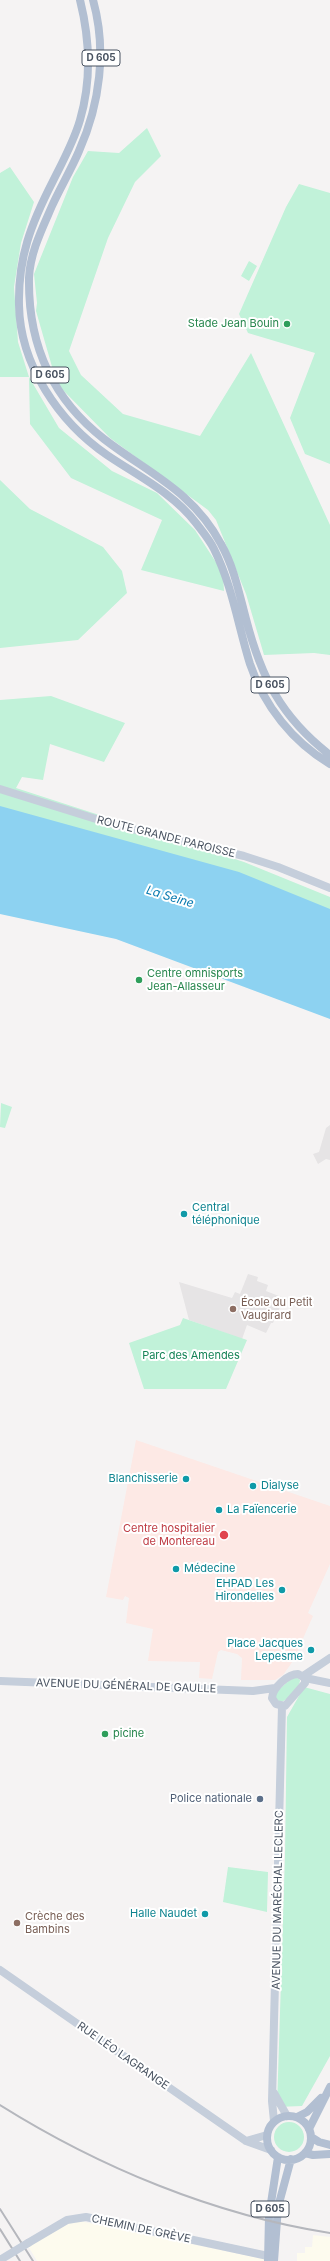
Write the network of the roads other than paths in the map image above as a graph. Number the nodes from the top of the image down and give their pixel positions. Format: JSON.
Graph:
{"nodes":[{"id":1,"x":80,"y":0,"type":"edge"},
{"id":2,"x":93,"y":0,"type":"edge"},
{"id":3,"x":330,"y":755,"type":"edge"},
{"id":4,"x":330,"y":764,"type":"edge"},
{"id":5,"x":0,"y":789,"type":"edge"},
{"id":6,"x":330,"y":888,"type":"edge"},
{"id":7,"x":330,"y":1658,"type":"edge"},
{"id":8,"x":304,"y":1677,"type":"junction"},
{"id":9,"x":0,"y":1681,"type":"edge"},
{"id":10,"x":330,"y":1683,"type":"edge"},
{"id":11,"x":275,"y":1688,"type":"junction"},
{"id":12,"x":253,"y":1691,"type":"junction"},
{"id":13,"x":272,"y":1698,"type":"junction"},
{"id":14,"x":282,"y":1706,"type":"junction"},
{"id":15,"x":0,"y":1970,"type":"edge"},
{"id":16,"x":328,"y":2090,"type":"edge"},
{"id":17,"x":274,"y":2093,"type":"junction"},
{"id":18,"x":287,"y":2116,"type":"junction"},
{"id":19,"x":297,"y":2117,"type":"junction"},
{"id":20,"x":274,"y":2121,"type":"junction"},
{"id":21,"x":309,"y":2128,"type":"junction"},
{"id":22,"x":267,"y":2135,"type":"junction"},
{"id":23,"x":311,"y":2137,"type":"junction"},
{"id":24,"x":246,"y":2141,"type":"junction"},
{"id":25,"x":330,"y":2145,"type":"edge"},
{"id":26,"x":271,"y":2150,"type":"junction"},
{"id":27,"x":305,"y":2153,"type":"junction"},
{"id":28,"x":330,"y":2154,"type":"edge"},
{"id":29,"x":278,"y":2157,"type":"junction"},
{"id":30,"x":291,"y":2159,"type":"junction"},
{"id":31,"x":270,"y":2259,"type":"edge"},
{"id":32,"x":0,"y":2260,"type":"edge"}],
"edges":[{"from":1,"to":4,"type":"main road","number":"D 605"},
{"from":2,"to":3,"type":"main road","number":"D 605"},
{"from":5,"to":6,"type":"main road","name":"ROUTE GRANDE PAROISSE"},
{"from":7,"to":8,"type":"main road"},
{"from":8,"to":10,"type":"main road"},
{"from":8,"to":11,"type":"main road"},
{"from":8,"to":14,"type":"main road"},
{"from":9,"to":12,"type":"main road","name":"AVENUE DU GÉNÉRAL DE GAULLE"},
{"from":11,"to":12,"type":"main road","name":"AVENUE DU GÉNÉRAL DE GAULLE"},
{"from":11,"to":13,"type":"main road"},
{"from":12,"to":13,"type":"main road","name":"AVENUE DU GÉNÉRAL DE GAULLE"},
{"from":13,"to":14,"type":"main road"},
{"from":14,"to":17,"type":"main road","name":"AVENUE DU MARÉCHAL LECLERC"},
{"from":15,"to":24,"type":"main road","name":"RUE LÉO LAGRANGE"},
{"from":16,"to":19,"type":"main road"},
{"from":16,"to":21,"type":"main road"},
{"from":17,"to":18,"type":"main road"},
{"from":17,"to":20,"type":"main road","name":"AVENUE DU MARÉCHAL LECLERC"},
{"from":18,"to":19,"type":"main road"},
{"from":18,"to":20,"type":"main road"},
{"from":19,"to":21,"type":"main road"},
{"from":20,"to":22,"type":"main road"},
{"from":21,"to":23,"type":"main road"},
{"from":22,"to":24,"type":"main road"},
{"from":22,"to":26,"type":"main road"},
{"from":23,"to":25,"type":"main road"},
{"from":23,"to":27,"type":"main road"},
{"from":24,"to":26,"type":"main road","name":"RUE LÉO LAGRANGE"},
{"from":26,"to":29,"type":"main road"},
{"from":27,"to":28,"type":"main road"},
{"from":27,"to":30,"type":"main road"},
{"from":29,"to":30,"type":"main road"},
{"from":29,"to":31,"type":"main road","number":"D 605"},
{"from":30,"to":31,"type":"main road","number":"D 605"},
{"from":31,"to":32,"type":"main road","name":"CHEMIN DE GRÈVE","bridge":true}]}
